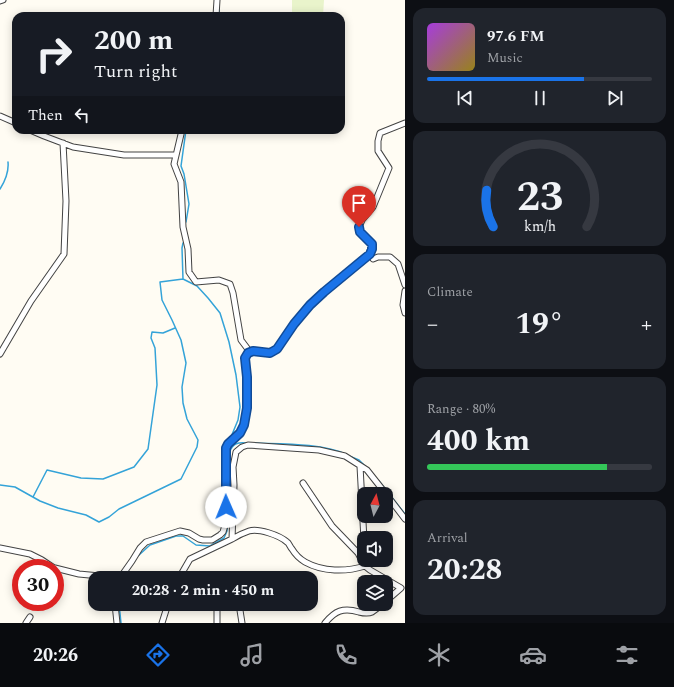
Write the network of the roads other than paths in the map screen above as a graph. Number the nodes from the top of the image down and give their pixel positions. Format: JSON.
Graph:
{"nodes":[{"id":1,"x":3,"y":0,"type":"edge"},
{"id":2,"x":217,"y":0,"type":"edge"},
{"id":3,"x":0,"y":1,"type":"edge"},
{"id":4,"x":216,"y":12,"type":"edge"},
{"id":5,"x":0,"y":116,"type":"edge"},
{"id":6,"x":12,"y":121,"type":"edge"},
{"id":7,"x":405,"y":123,"type":"edge"},
{"id":8,"x":40,"y":134,"type":"edge"},
{"id":9,"x":181,"y":134,"type":"edge"},
{"id":10,"x":62,"y":143,"type":"junction"},
{"id":11,"x":176,"y":155,"type":"junction"},
{"id":12,"x":370,"y":254,"type":"junction"},
{"id":13,"x":405,"y":285,"type":"edge"},
{"id":14,"x":405,"y":292,"type":"edge"},
{"id":15,"x":405,"y":313,"type":"edge"},
{"id":16,"x":250,"y":352,"type":"junction"},
{"id":17,"x":0,"y":354,"type":"edge"},
{"id":18,"x":360,"y":466,"type":"junction"},
{"id":19,"x":303,"y":483,"type":"dead end"},
{"id":20,"x":380,"y":487,"type":"edge"},
{"id":21,"x":393,"y":503,"type":"edge"},
{"id":22,"x":405,"y":519,"type":"edge"},
{"id":23,"x":364,"y":531,"type":"edge"},
{"id":24,"x":232,"y":539,"type":"junction"},
{"id":25,"x":0,"y":548,"type":"edge"},
{"id":26,"x":357,"y":552,"type":"edge"},
{"id":27,"x":40,"y":559,"type":"edge"},
{"id":28,"x":359,"y":567,"type":"edge"},
{"id":29,"x":368,"y":567,"type":"edge"},
{"id":30,"x":64,"y":570,"type":"edge"},
{"id":31,"x":125,"y":571,"type":"edge"},
{"id":32,"x":183,"y":571,"type":"edge"},
{"id":33,"x":88,"y":575,"type":"edge"},
{"id":34,"x":379,"y":575,"type":"edge"},
{"id":35,"x":393,"y":583,"type":"edge"},
{"id":36,"x":393,"y":595,"type":"edge"},
{"id":37,"x":116,"y":611,"type":"edge"},
{"id":38,"x":166,"y":611,"type":"edge"},
{"id":39,"x":217,"y":611,"type":"edge"},
{"id":40,"x":240,"y":611,"type":"edge"},
{"id":41,"x":373,"y":611,"type":"edge"},
{"id":42,"x":30,"y":617,"type":"dead end"},
{"id":43,"x":26,"y":623,"type":"edge"},
{"id":44,"x":117,"y":623,"type":"edge"},
{"id":45,"x":162,"y":623,"type":"edge"},
{"id":46,"x":217,"y":623,"type":"edge"},
{"id":47,"x":242,"y":623,"type":"edge"},
{"id":48,"x":325,"y":623,"type":"edge"}],
"edges":[{"from":1,"to":3,"type":"street"},
{"from":2,"to":4,"type":"street"},
{"from":5,"to":6,"type":"street"},
{"from":7,"to":12,"type":"street"},
{"from":8,"to":10,"type":"street"},
{"from":9,"to":11,"type":"street"},
{"from":10,"to":11,"type":"street"},
{"from":10,"to":17,"type":"street"},
{"from":11,"to":16,"type":"street"},
{"from":12,"to":13,"type":"street"},
{"from":12,"to":16,"type":"street"},
{"from":14,"to":15,"type":"street"},
{"from":16,"to":31,"type":"street"},
{"from":18,"to":20,"type":"street"},
{"from":18,"to":23,"type":"street"},
{"from":18,"to":24,"type":"street"},
{"from":19,"to":26,"type":"street"},
{"from":21,"to":22,"type":"street"},
{"from":24,"to":28,"type":"street"},
{"from":24,"to":32,"type":"street"},
{"from":25,"to":27,"type":"street"},
{"from":29,"to":34,"type":"street"},
{"from":30,"to":33,"type":"street"},
{"from":35,"to":36,"type":"street"},
{"from":37,"to":44,"type":"street"},
{"from":38,"to":45,"type":"street"},
{"from":39,"to":46,"type":"street"},
{"from":40,"to":47,"type":"street"},
{"from":41,"to":48,"type":"street"},
{"from":42,"to":43,"type":"street"}]}
